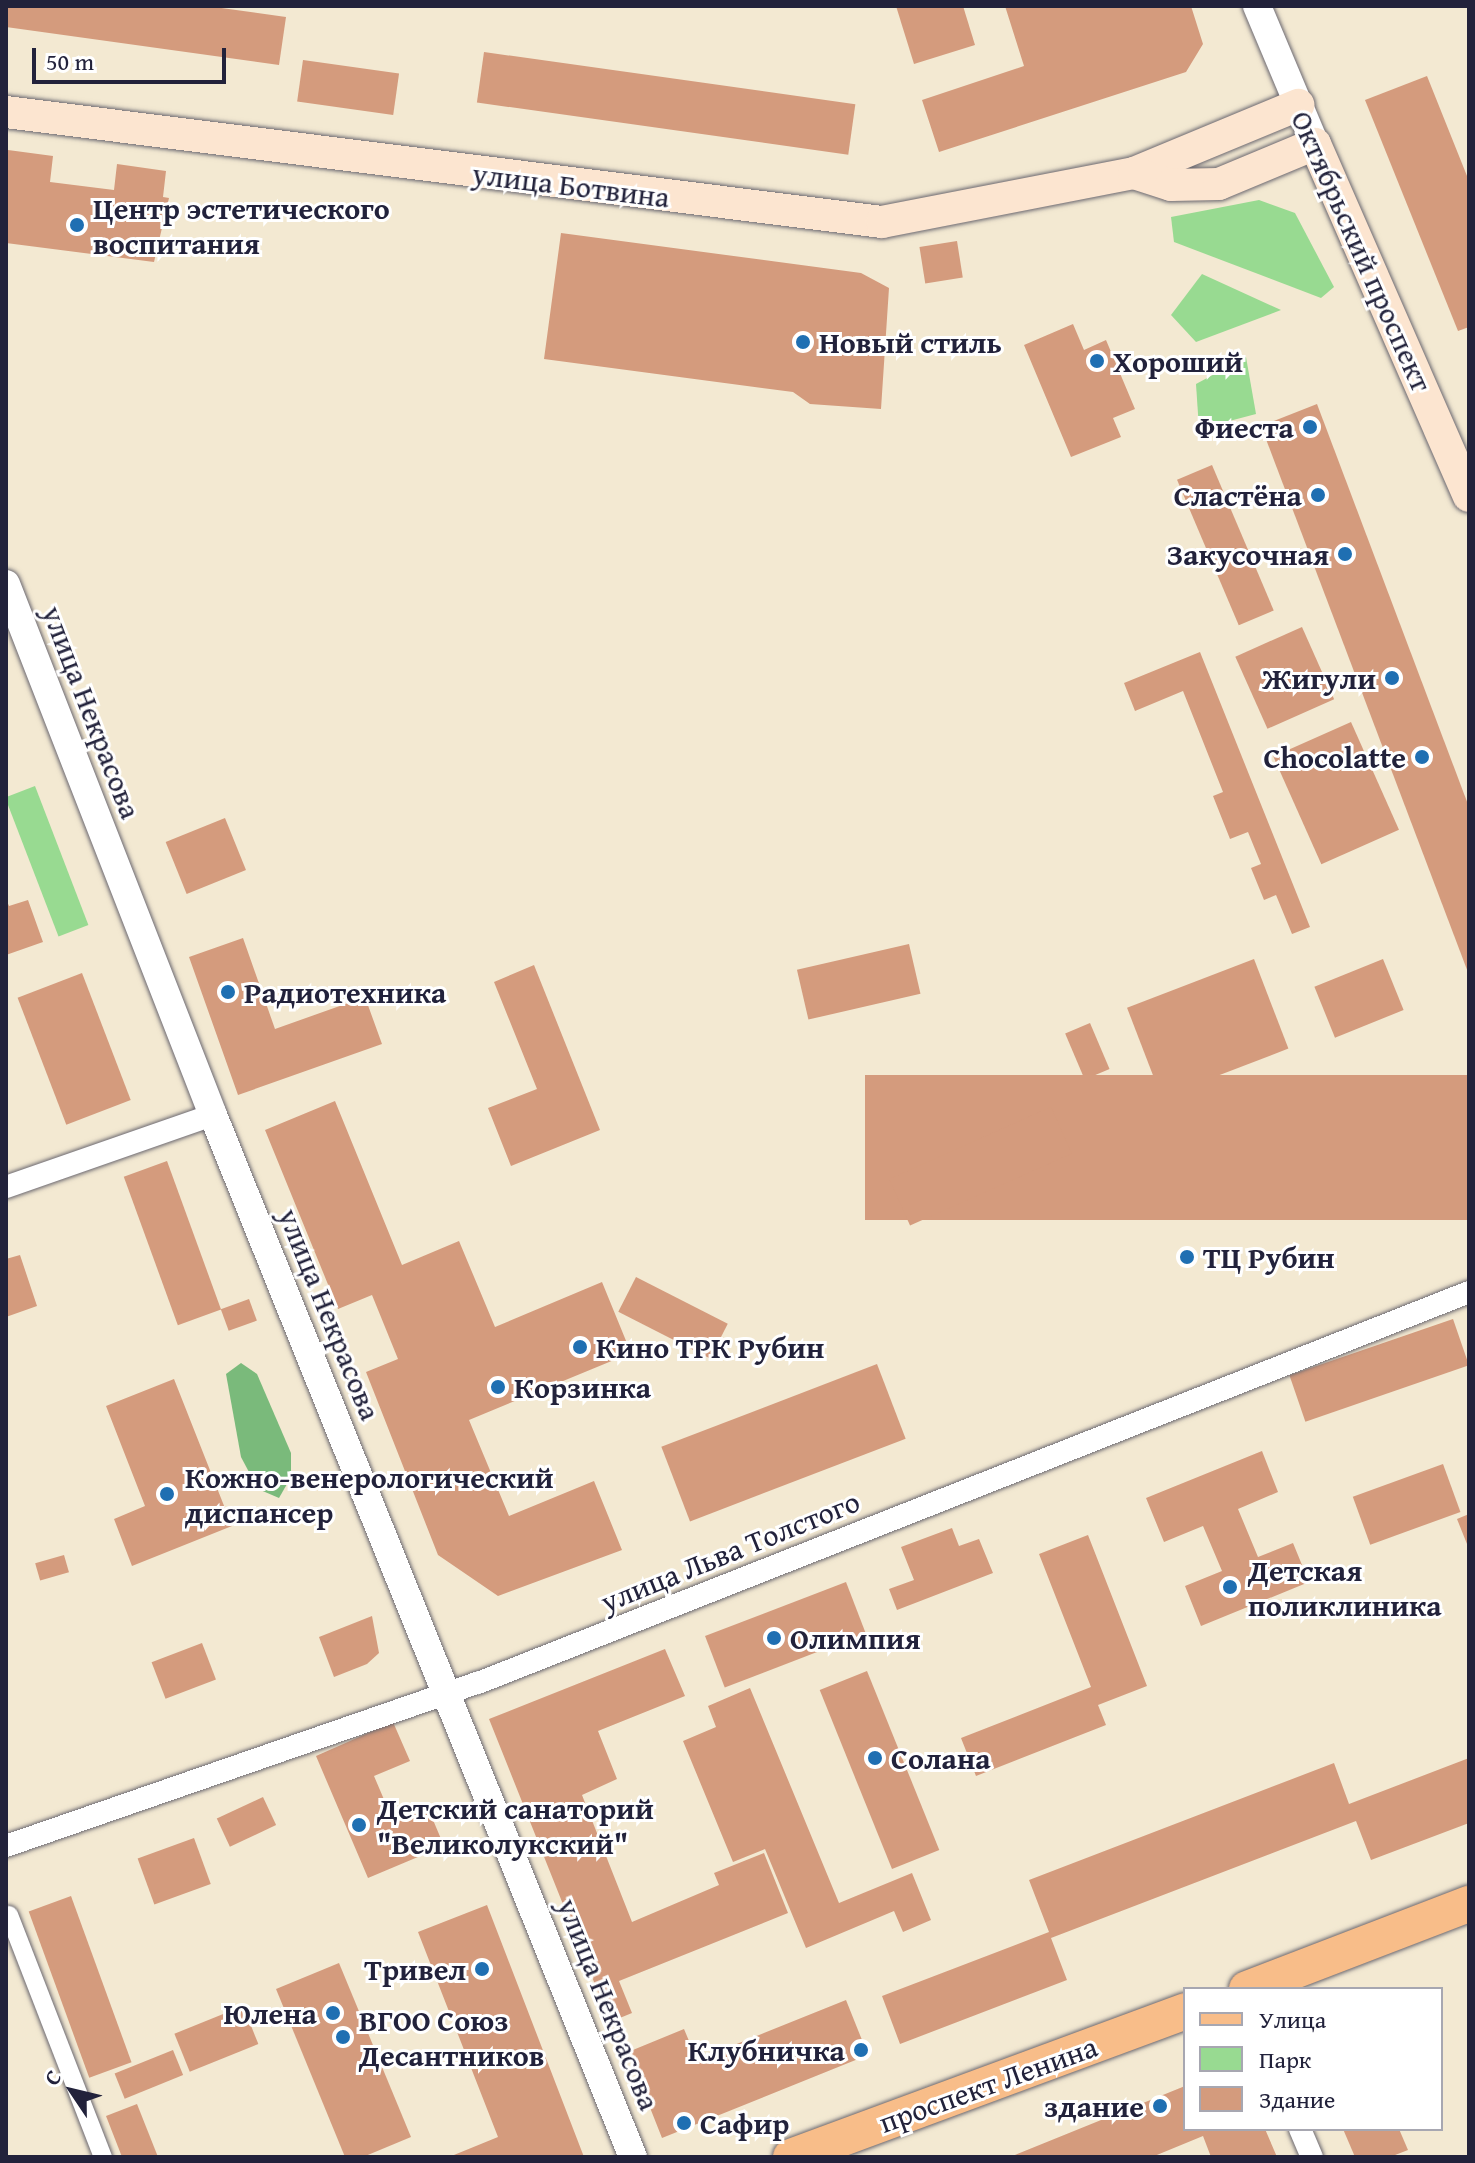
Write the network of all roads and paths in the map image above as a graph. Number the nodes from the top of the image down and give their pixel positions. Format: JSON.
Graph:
{"nodes":[{"id":1,"x":1257,"y":6,"type":"edge"},
{"id":2,"x":1298,"y":105,"type":"junction"},
{"id":3,"x":6,"y":112,"type":"edge"},
{"id":4,"x":1315,"y":144,"type":"junction"},
{"id":5,"x":1134,"y":173,"type":"junction"},
{"id":6,"x":1469,"y":496,"type":"edge"},
{"id":7,"x":6,"y":584,"type":"edge"},
{"id":8,"x":213,"y":1115,"type":"junction"},
{"id":9,"x":6,"y":1187,"type":"edge"},
{"id":10,"x":1469,"y":1292,"type":"edge"},
{"id":11,"x":448,"y":1694,"type":"junction"},
{"id":12,"x":6,"y":1846,"type":"edge"},
{"id":13,"x":1469,"y":1904,"type":"edge"},
{"id":14,"x":9,"y":1915,"type":"dead end"},
{"id":15,"x":1252,"y":1987,"type":"edge"},
{"id":16,"x":1183,"y":2012,"type":"edge"},
{"id":17,"x":1301,"y":2131,"type":"edge"},
{"id":18,"x":103,"y":2157,"type":"edge"},
{"id":19,"x":633,"y":2157,"type":"edge"},
{"id":20,"x":791,"y":2157,"type":"edge"},
{"id":21,"x":1312,"y":2157,"type":"edge"}],
"edges":[{"from":1,"to":2,"type":"street","name":"Октябрьский проспект"},
{"from":2,"to":4,"type":"street","name":"Октябрьский проспект"},
{"from":2,"to":5,"type":"main road","name":"улица Ботвина"},
{"from":3,"to":5,"type":"main road","name":"улица Ботвина"},
{"from":4,"to":5,"type":"main road","name":"улица Ботвина"},
{"from":4,"to":6,"type":"main road","name":"Октябрьский проспект"},
{"from":7,"to":8,"type":"street","name":"улица Некрасова"},
{"from":8,"to":9,"type":"street"},
{"from":8,"to":11,"type":"street","name":"улица Некрасова"},
{"from":10,"to":11,"type":"street","name":"улица Льва Толстого"},
{"from":11,"to":12,"type":"street","name":"улица Льва Толстого"},
{"from":11,"to":19,"type":"street","name":"улица Некрасова"},
{"from":13,"to":15,"type":"main road"},
{"from":14,"to":18,"type":"street"},
{"from":16,"to":20,"type":"main road","name":"проспект Ленина"},
{"from":17,"to":21,"type":"street"}]}
